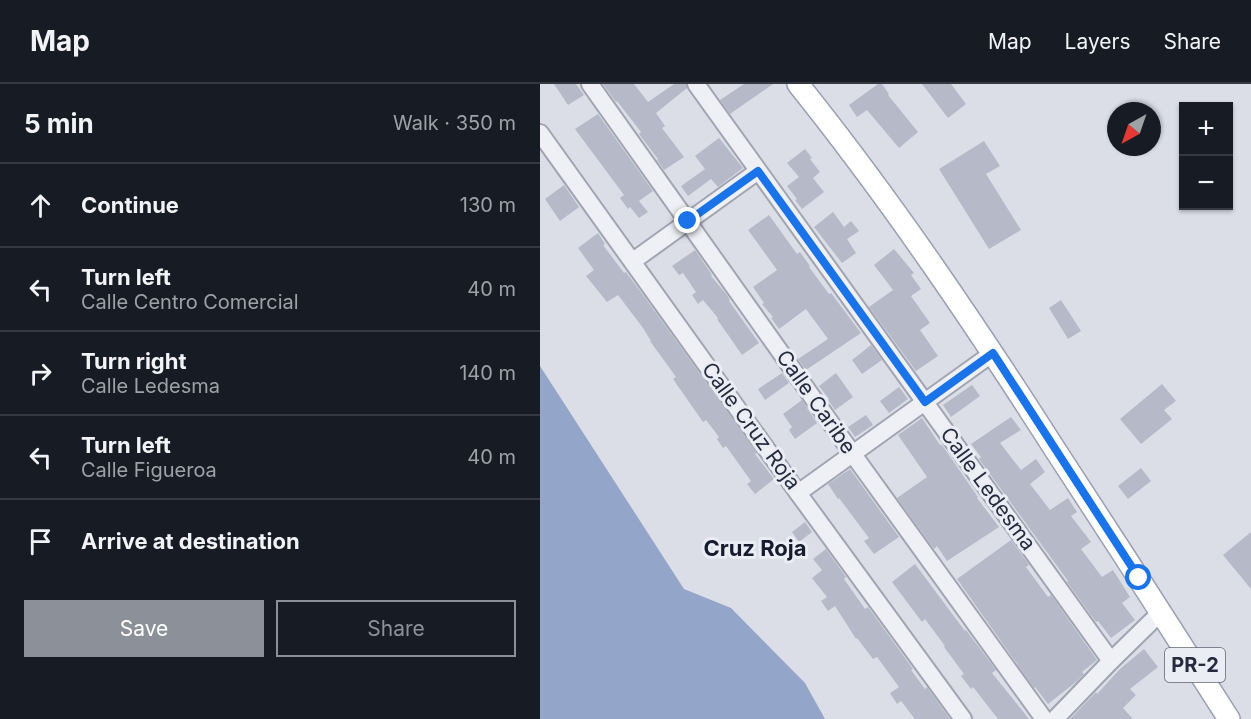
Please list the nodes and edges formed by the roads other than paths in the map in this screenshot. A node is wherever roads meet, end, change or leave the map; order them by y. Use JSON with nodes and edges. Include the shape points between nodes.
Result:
{"nodes":[{"id":1,"x":590,"y":84,"type":"edge"},
{"id":2,"x":696,"y":84,"type":"edge"},
{"id":3,"x":798,"y":84,"type":"edge"},
{"id":4,"x":540,"y":133,"type":"edge"},
{"id":5,"x":758,"y":171,"type":"junction"},
{"id":6,"x":688,"y":221,"type":"junction"},
{"id":7,"x":633,"y":261,"type":"junction"},
{"id":8,"x":993,"y":353,"type":"junction"},
{"id":9,"x":925,"y":402,"type":"junction"},
{"id":10,"x":852,"y":453,"type":"junction"},
{"id":11,"x":798,"y":492,"type":"junction"},
{"id":12,"x":1161,"y":612,"type":"junction"},
{"id":13,"x":1111,"y":661,"type":"junction"},
{"id":14,"x":963,"y":719,"type":"edge"},
{"id":15,"x":1044,"y":719,"type":"edge"},
{"id":16,"x":1055,"y":719,"type":"edge"},
{"id":17,"x":1229,"y":719,"type":"edge"}],
"edges":[{"from":1,"to":6,"type":"street","name":"Calle Caribe"},
{"from":2,"to":5,"type":"street","name":"Calle Ledesma"},
{"from":3,"to":8,"type":"main road","number":"PR-2","via":[[838,134]]},
{"from":4,"to":7,"type":"street","name":"Calle Cruz Roja"},
{"from":5,"to":6,"type":"street"},
{"from":5,"to":9,"type":"street","name":"Calle Ledesma"},
{"from":6,"to":7,"type":"street"},
{"from":6,"to":10,"type":"street","name":"Calle Caribe"},
{"from":7,"to":11,"type":"street","name":"Calle Cruz Roja"},
{"from":8,"to":9,"type":"street"},
{"from":8,"to":12,"type":"main road","number":"PR-2"},
{"from":9,"to":10,"type":"street"},
{"from":9,"to":13,"type":"street","name":"Calle Ledesma"},
{"from":10,"to":11,"type":"street"},
{"from":10,"to":15,"type":"street","name":"Calle Caribe"},
{"from":11,"to":14,"type":"street","name":"Calle Cruz Roja"},
{"from":12,"to":13,"type":"street"},
{"from":12,"to":17,"type":"main road","number":"PR-2"},
{"from":13,"to":16,"type":"street"}]}
